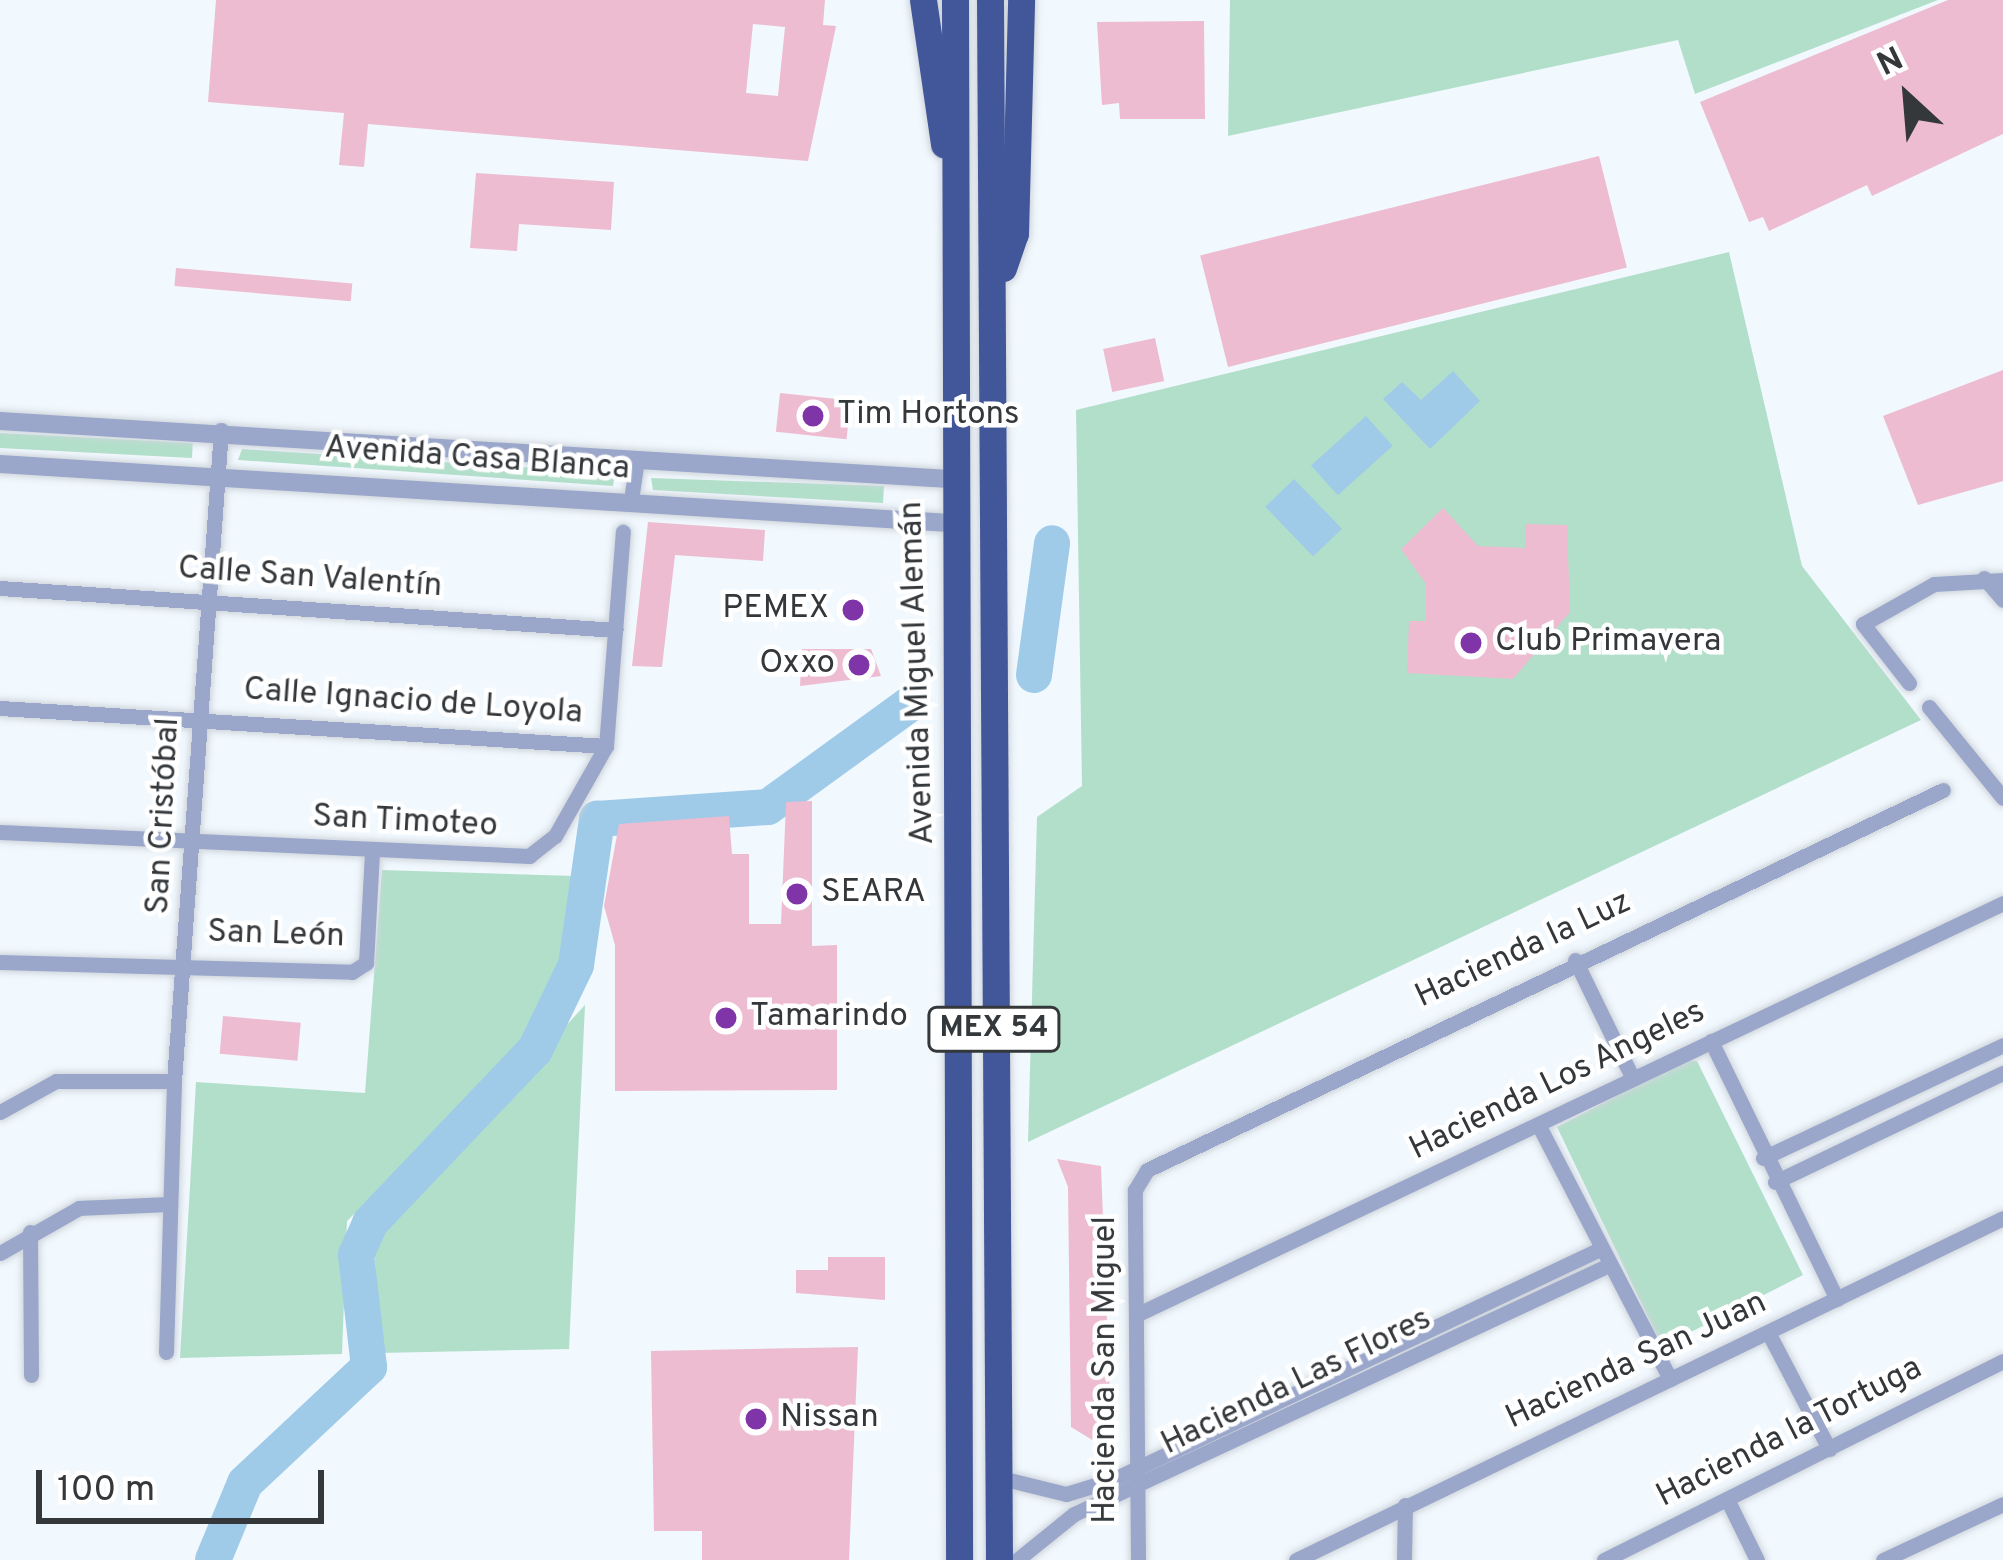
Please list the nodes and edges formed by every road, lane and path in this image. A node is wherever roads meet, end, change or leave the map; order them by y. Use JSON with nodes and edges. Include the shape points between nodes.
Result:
{"nodes":[{"id":1,"x":923,"y":0,"type":"edge"},
{"id":2,"x":955,"y":0,"type":"edge"},
{"id":3,"x":990,"y":0,"type":"edge"},
{"id":4,"x":1021,"y":0,"type":"edge"},
{"id":5,"x":954,"y":179,"type":"junction"},
{"id":6,"x":996,"y":289,"type":"junction"},
{"id":7,"x":0,"y":422,"type":"edge"},
{"id":8,"x":220,"y":430,"type":"junction"},
{"id":9,"x":637,"y":460,"type":"junction"},
{"id":10,"x":0,"y":464,"type":"edge"},
{"id":11,"x":219,"y":474,"type":"junction"},
{"id":12,"x":950,"y":479,"type":"junction"},
{"id":13,"x":632,"y":500,"type":"junction"},
{"id":14,"x":950,"y":523,"type":"junction"},
{"id":15,"x":623,"y":532,"type":"dead end"},
{"id":16,"x":1984,"y":578,"type":"junction"},
{"id":17,"x":2003,"y":580,"type":"edge"},
{"id":18,"x":0,"y":588,"type":"edge"},
{"id":19,"x":2003,"y":601,"type":"edge"},
{"id":20,"x":205,"y":602,"type":"junction"},
{"id":21,"x":616,"y":630,"type":"junction"},
{"id":22,"x":1909,"y":683,"type":"dead end"},
{"id":23,"x":1929,"y":707,"type":"dead end"},
{"id":24,"x":0,"y":708,"type":"edge"},
{"id":25,"x":200,"y":719,"type":"junction"},
{"id":26,"x":606,"y":746,"type":"junction"},
{"id":27,"x":1943,"y":790,"type":"dead end"},
{"id":28,"x":2003,"y":798,"type":"edge"},
{"id":29,"x":0,"y":832,"type":"edge"},
{"id":30,"x":195,"y":842,"type":"junction"},
{"id":31,"x":372,"y":852,"type":"junction"},
{"id":32,"x":2003,"y":903,"type":"edge"},
{"id":33,"x":1575,"y":960,"type":"junction"},
{"id":34,"x":0,"y":962,"type":"edge"},
{"id":35,"x":187,"y":964,"type":"junction"},
{"id":36,"x":1712,"y":1041,"type":"junction"},
{"id":37,"x":2003,"y":1045,"type":"edge"},
{"id":38,"x":2003,"y":1072,"type":"edge"},
{"id":39,"x":1941,"y":1074,"type":"junction"},
{"id":40,"x":1633,"y":1078,"type":"junction"},
{"id":41,"x":174,"y":1081,"type":"junction"},
{"id":42,"x":1953,"y":1098,"type":"junction"},
{"id":43,"x":0,"y":1112,"type":"edge"},
{"id":44,"x":1539,"y":1126,"type":"junction"},
{"id":45,"x":1763,"y":1158,"type":"junction"},
{"id":46,"x":1139,"y":1179,"type":"joint"},
{"id":47,"x":1775,"y":1182,"type":"junction"},
{"id":48,"x":166,"y":1204,"type":"junction"},
{"id":49,"x":2003,"y":1218,"type":"edge"},
{"id":50,"x":30,"y":1232,"type":"junction"},
{"id":51,"x":1600,"y":1249,"type":"junction"},
{"id":52,"x":0,"y":1253,"type":"edge"},
{"id":53,"x":1609,"y":1265,"type":"junction"},
{"id":54,"x":1837,"y":1299,"type":"junction"},
{"id":55,"x":1138,"y":1314,"type":"junction"},
{"id":56,"x":1769,"y":1334,"type":"junction"},
{"id":57,"x":166,"y":1352,"type":"dead end"},
{"id":58,"x":2003,"y":1361,"type":"edge"},
{"id":59,"x":32,"y":1375,"type":"dead end"},
{"id":60,"x":1670,"y":1379,"type":"junction"},
{"id":61,"x":1828,"y":1449,"type":"junction"},
{"id":62,"x":1138,"y":1469,"type":"junction"},
{"id":63,"x":1001,"y":1478,"type":"junction"},
{"id":64,"x":1138,"y":1492,"type":"junction"},
{"id":65,"x":1728,"y":1501,"type":"junction"},
{"id":66,"x":2003,"y":1504,"type":"edge"},
{"id":67,"x":1405,"y":1505,"type":"junction"},
{"id":68,"x":959,"y":1560,"type":"edge"},
{"id":69,"x":999,"y":1560,"type":"edge"},
{"id":70,"x":1017,"y":1560,"type":"edge"},
{"id":71,"x":1138,"y":1560,"type":"edge"},
{"id":72,"x":1297,"y":1560,"type":"edge"},
{"id":73,"x":1404,"y":1560,"type":"edge"},
{"id":74,"x":1604,"y":1560,"type":"edge"},
{"id":75,"x":1757,"y":1560,"type":"edge"},
{"id":76,"x":1883,"y":1560,"type":"edge"}],
"edges":[{"from":1,"to":5,"type":"highway"},
{"from":2,"to":5,"type":"highway","name":"Avenida Miguel Alemán","number":"MEX 54"},
{"from":3,"to":6,"type":"highway","number":"MEX 54"},
{"from":4,"to":6,"type":"highway","via":[[1015,234]]},
{"from":5,"to":12,"type":"highway","name":"Avenida Miguel Alemán","number":"MEX 54"},
{"from":6,"to":63,"type":"highway","number":"MEX 54"},
{"from":7,"to":8,"type":"street","name":"Avenida Casa Blanca"},
{"from":8,"to":9,"type":"street","name":"Avenida Casa Blanca"},
{"from":8,"to":11,"type":"street","name":"San Cristóbal"},
{"from":9,"to":12,"type":"street","name":"Avenida Casa Blanca"},
{"from":9,"to":13,"type":"street"},
{"from":10,"to":11,"type":"street","name":"Avenida Casa Blanca"},
{"from":11,"to":13,"type":"street","name":"Avenida Casa Blanca"},
{"from":11,"to":20,"type":"street","name":"San Cristóbal"},
{"from":12,"to":14,"type":"highway","name":"Avenida Miguel Alemán","number":"MEX 54"},
{"from":13,"to":14,"type":"street","name":"Avenida Casa Blanca"},
{"from":14,"to":68,"type":"highway","name":"Avenida Miguel Alemán","number":"MEX 54"},
{"from":15,"to":21,"type":"street","name":"San Timoteo"},
{"from":16,"to":17,"type":"street"},
{"from":16,"to":19,"type":"street"},
{"from":16,"to":22,"type":"street","via":[[1889,601],[1863,624]]},
{"from":18,"to":20,"type":"street","name":"Calle San Valentín"},
{"from":20,"to":21,"type":"street","name":"Calle San Valentín"},
{"from":20,"to":25,"type":"street","name":"San Cristóbal"},
{"from":21,"to":26,"type":"street","name":"San Timoteo"},
{"from":23,"to":28,"type":"street"},
{"from":24,"to":25,"type":"street","name":"Calle Ignacio de Loyola"},
{"from":25,"to":26,"type":"street","name":"Calle Ignacio de Loyola"},
{"from":25,"to":30,"type":"street","name":"San Cristóbal"},
{"from":26,"to":31,"type":"street","name":"San Timoteo","via":[[555,836],[529,856]]},
{"from":27,"to":33,"type":"street","name":"Hacienda la Luz"},
{"from":29,"to":30,"type":"street","name":"San Timoteo"},
{"from":30,"to":31,"type":"street","name":"San Timoteo"},
{"from":30,"to":35,"type":"street","name":"San Cristóbal"},
{"from":31,"to":35,"type":"street","name":"San León","via":[[360,969]]},
{"from":32,"to":36,"type":"street","name":"Hacienda Los Angeles"},
{"from":33,"to":40,"type":"street"},
{"from":33,"to":46,"type":"street","name":"Hacienda la Luz"},
{"from":34,"to":35,"type":"street","name":"San León"},
{"from":35,"to":41,"type":"street","name":"San Cristóbal"},
{"from":36,"to":40,"type":"street","name":"Hacienda Los Angeles"},
{"from":36,"to":45,"type":"street"},
{"from":37,"to":39,"type":"street"},
{"from":38,"to":42,"type":"street"},
{"from":39,"to":42,"type":"street"},
{"from":39,"to":45,"type":"street"},
{"from":40,"to":44,"type":"street","name":"Hacienda Los Angeles"},
{"from":41,"to":43,"type":"street","via":[[56,1081]]},
{"from":41,"to":48,"type":"street","name":"San Cristóbal"},
{"from":42,"to":47,"type":"street"},
{"from":44,"to":51,"type":"street"},
{"from":44,"to":55,"type":"street","name":"Hacienda Los Angeles"},
{"from":45,"to":47,"type":"street"},
{"from":46,"to":55,"type":"street","name":"Hacienda San Miguel"},
{"from":47,"to":54,"type":"street"},
{"from":48,"to":50,"type":"street","via":[[79,1208]]},
{"from":48,"to":57,"type":"street","name":"San Cristóbal"},
{"from":49,"to":54,"type":"street","name":"Hacienda San Juan"},
{"from":50,"to":52,"type":"street"},
{"from":50,"to":59,"type":"street"},
{"from":51,"to":53,"type":"street"},
{"from":51,"to":62,"type":"street","name":"Hacienda Las Flores"},
{"from":53,"to":60,"type":"street"},
{"from":53,"to":64,"type":"street","name":"Hacienda Las Flores"},
{"from":54,"to":56,"type":"street","name":"Hacienda San Juan"},
{"from":55,"to":62,"type":"street","name":"Hacienda San Miguel"},
{"from":56,"to":60,"type":"street","name":"Hacienda San Juan"},
{"from":56,"to":61,"type":"street"},
{"from":58,"to":61,"type":"street","name":"Hacienda la Tortuga"},
{"from":60,"to":67,"type":"street","name":"Hacienda San Juan"},
{"from":61,"to":65,"type":"street","name":"Hacienda la Tortuga"},
{"from":62,"to":63,"type":"street","name":"Hacienda Las Flores","via":[[1066,1494]]},
{"from":62,"to":64,"type":"street","name":"Hacienda San Miguel"},
{"from":63,"to":69,"type":"highway","number":"MEX 54"},
{"from":64,"to":70,"type":"street","name":"Hacienda Las Flores","via":[[1075,1514]]},
{"from":64,"to":71,"type":"street","name":"Hacienda San Miguel"},
{"from":65,"to":74,"type":"street","name":"Hacienda la Tortuga"},
{"from":65,"to":75,"type":"street"},
{"from":66,"to":76,"type":"street"},
{"from":67,"to":72,"type":"street","name":"Hacienda San Juan"},
{"from":67,"to":73,"type":"street"}]}
